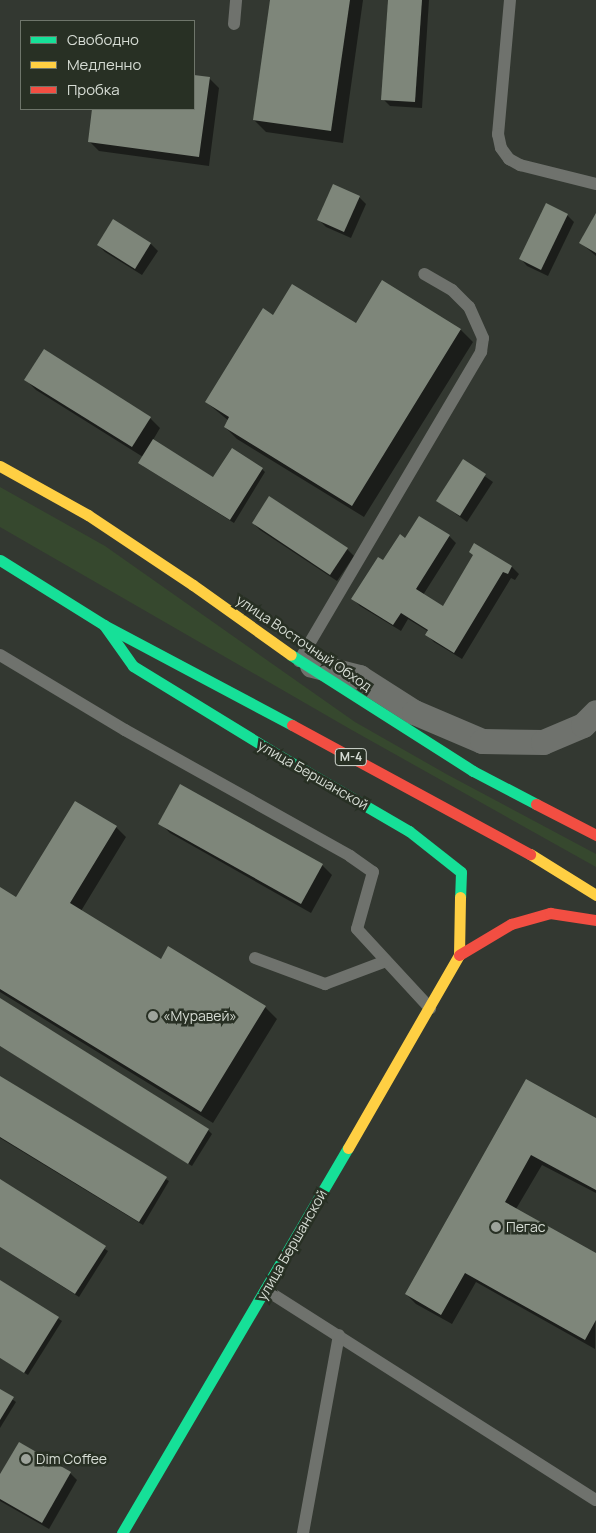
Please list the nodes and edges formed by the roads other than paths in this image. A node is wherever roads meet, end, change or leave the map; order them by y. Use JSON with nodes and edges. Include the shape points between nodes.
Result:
{"nodes":[{"id":1,"x":236,"y":0,"type":"edge"},
{"id":2,"x":510,"y":0,"type":"edge"},
{"id":3,"x":234,"y":24,"type":"dead end"},
{"id":4,"x":596,"y":184,"type":"edge"},
{"id":5,"x":424,"y":274,"type":"dead end"},
{"id":6,"x":0,"y":466,"type":"edge"},
{"id":7,"x":0,"y":560,"type":"edge"},
{"id":8,"x":104,"y":625,"type":"junction"},
{"id":9,"x":0,"y":655,"type":"edge"},
{"id":10,"x":299,"y":661,"type":"junction"},
{"id":11,"x":596,"y":712,"type":"edge"},
{"id":12,"x":596,"y":835,"type":"edge"},
{"id":13,"x":596,"y":895,"type":"edge"},
{"id":14,"x":596,"y":920,"type":"edge"},
{"id":15,"x":459,"y":955,"type":"junction"},
{"id":16,"x":255,"y":958,"type":"dead end"},
{"id":17,"x":386,"y":961,"type":"junction"},
{"id":18,"x":430,"y":1008,"type":"junction"},
{"id":19,"x":266,"y":1290,"type":"junction"},
{"id":20,"x":339,"y":1336,"type":"junction"},
{"id":21,"x":596,"y":1500,"type":"edge"},
{"id":22,"x":122,"y":1533,"type":"edge"},
{"id":23,"x":303,"y":1533,"type":"edge"}],
"edges":[{"from":1,"to":3,"type":"lane"},
{"from":2,"to":4,"type":"lane","via":[[498,134],[501,148],[509,160],[520,166]]},
{"from":5,"to":10,"type":"lane","via":[[452,290],[469,307],[483,338],[481,352]]},
{"from":6,"to":10,"type":"main road","name":"улица Восточный Обход","via":[[88,515]]},
{"from":7,"to":8,"type":"main road","number":"М-4"},
{"from":8,"to":13,"type":"main road","number":"М-4","via":[[528,852]]},
{"from":8,"to":15,"type":"main road","name":"улица Бершанской","via":[[133,666],[409,831],[461,872]]},
{"from":9,"to":17,"type":"lane","via":[[373,872],[357,929]]},
{"from":10,"to":11,"type":"street","via":[[359,677],[414,712],[482,742],[543,742],[583,725]]},
{"from":10,"to":12,"type":"main road","name":"улица Восточный Обход","via":[[474,771]]},
{"from":14,"to":15,"type":"main road","via":[[550,913],[511,924]]},
{"from":15,"to":18,"type":"main road","name":"улица Бершанской"},
{"from":16,"to":17,"type":"lane","via":[[325,984]]},
{"from":17,"to":18,"type":"lane"},
{"from":18,"to":19,"type":"main road","name":"улица Бершанской"},
{"from":19,"to":20,"type":"lane"},
{"from":19,"to":22,"type":"main road","name":"улица Бершанской"},
{"from":20,"to":21,"type":"lane"},
{"from":20,"to":23,"type":"lane"}]}
